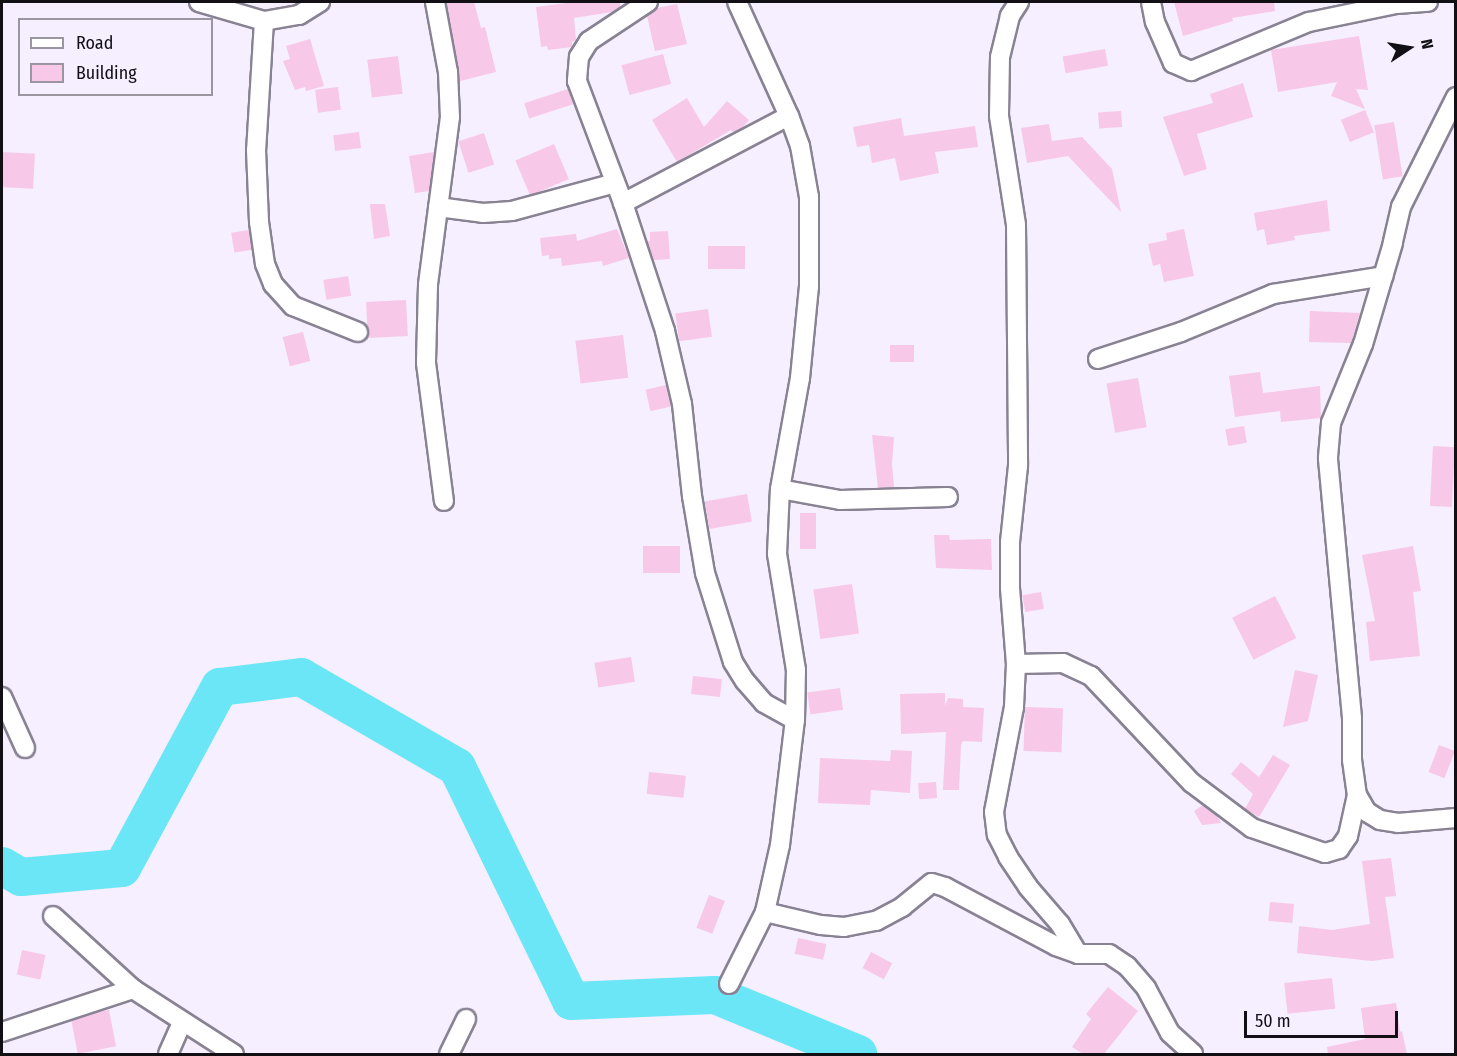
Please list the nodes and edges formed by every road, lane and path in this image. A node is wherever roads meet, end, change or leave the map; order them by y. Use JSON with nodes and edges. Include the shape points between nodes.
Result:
{"nodes":[{"id":1,"x":199,"y":2,"type":"edge"},
{"id":2,"x":320,"y":2,"type":"edge"},
{"id":3,"x":435,"y":2,"type":"edge"},
{"id":4,"x":648,"y":2,"type":"edge"},
{"id":5,"x":736,"y":2,"type":"edge"},
{"id":6,"x":1019,"y":2,"type":"edge"},
{"id":7,"x":1151,"y":2,"type":"edge"},
{"id":8,"x":1428,"y":2,"type":"edge"},
{"id":9,"x":264,"y":21,"type":"junction"},
{"id":10,"x":1455,"y":97,"type":"edge"},
{"id":11,"x":789,"y":116,"type":"junction"},
{"id":12,"x":615,"y":183,"type":"junction"},
{"id":13,"x":623,"y":203,"type":"junction"},
{"id":14,"x":438,"y":207,"type":"junction"},
{"id":15,"x":1384,"y":276,"type":"junction"},
{"id":16,"x":358,"y":332,"type":"dead end"},
{"id":17,"x":1098,"y":359,"type":"dead end"},
{"id":18,"x":780,"y":489,"type":"junction"},
{"id":19,"x":948,"y":497,"type":"dead end"},
{"id":20,"x":444,"y":501,"type":"dead end"},
{"id":21,"x":1016,"y":664,"type":"junction"},
{"id":22,"x":2,"y":697,"type":"edge"},
{"id":23,"x":795,"y":720,"type":"junction"},
{"id":24,"x":25,"y":748,"type":"dead end"},
{"id":25,"x":1357,"y":795,"type":"junction"},
{"id":26,"x":1455,"y":818,"type":"edge"},
{"id":27,"x":765,"y":912,"type":"junction"},
{"id":28,"x":53,"y":916,"type":"dead end"},
{"id":29,"x":1078,"y":954,"type":"junction"},
{"id":30,"x":729,"y":984,"type":"dead end"},
{"id":31,"x":133,"y":989,"type":"junction"},
{"id":32,"x":465,"y":1019,"type":"dead end"},
{"id":33,"x":182,"y":1023,"type":"junction"},
{"id":34,"x":2,"y":1032,"type":"edge"},
{"id":35,"x":168,"y":1054,"type":"edge"},
{"id":36,"x":234,"y":1054,"type":"edge"},
{"id":37,"x":449,"y":1054,"type":"edge"},
{"id":38,"x":1193,"y":1054,"type":"edge"}],
"edges":[{"from":1,"to":9,"type":"street"},
{"from":2,"to":9,"type":"street","via":[[298,15]]},
{"from":3,"to":14,"type":"street","via":[[448,72],[450,117]]},
{"from":4,"to":12,"type":"street","via":[[589,41],[579,57],[577,81]]},
{"from":5,"to":11,"type":"street"},
{"from":6,"to":21,"type":"street","via":[[1010,16],[1000,57],[999,116],[1016,225],[1018,466],[1010,542]]},
{"from":7,"to":8,"type":"street","via":[[1155,22],[1173,63],[1191,71],[1308,22],[1396,4]]},
{"from":9,"to":16,"type":"street","via":[[256,150],[259,222],[266,264],[273,284],[293,306]]},
{"from":10,"to":15,"type":"street","via":[[1401,207]]},
{"from":11,"to":13,"type":"street"},
{"from":11,"to":18,"type":"street","via":[[800,146],[809,197],[809,287],[800,378]]},
{"from":12,"to":13,"type":"street"},
{"from":12,"to":14,"type":"street","via":[[512,211],[483,213]]},
{"from":13,"to":23,"type":"street","via":[[665,330],[682,404],[705,573],[733,662],[764,703]]},
{"from":14,"to":20,"type":"street","via":[[428,285],[426,363]]},
{"from":15,"to":17,"type":"street","via":[[1273,294],[1181,332]]},
{"from":15,"to":25,"type":"street","via":[[1363,345],[1331,423],[1328,459]]},
{"from":18,"to":19,"type":"street","via":[[840,500]]},
{"from":18,"to":23,"type":"street","via":[[777,554],[796,670]]},
{"from":21,"to":25,"type":"street","via":[[1062,663],[1091,676],[1192,783],[1252,828],[1325,853],[1339,849],[1348,836]]},
{"from":21,"to":29,"type":"street","via":[[1014,706],[994,812],[997,835],[1028,887],[1060,924]]},
{"from":22,"to":24,"type":"street"},
{"from":23,"to":27,"type":"street","via":[[780,845]]},
{"from":25,"to":26,"type":"street","via":[[1367,812],[1380,820],[1398,823]]},
{"from":27,"to":29,"type":"street","via":[[844,927],[876,921],[902,907],[932,883]]},
{"from":27,"to":30,"type":"street"},
{"from":28,"to":31,"type":"street"},
{"from":29,"to":38,"type":"street","via":[[1109,954],[1127,966],[1146,988],[1170,1033]]},
{"from":31,"to":33,"type":"street"},
{"from":31,"to":34,"type":"street"},
{"from":32,"to":37,"type":"street"},
{"from":33,"to":35,"type":"street"},
{"from":33,"to":36,"type":"street"}]}
